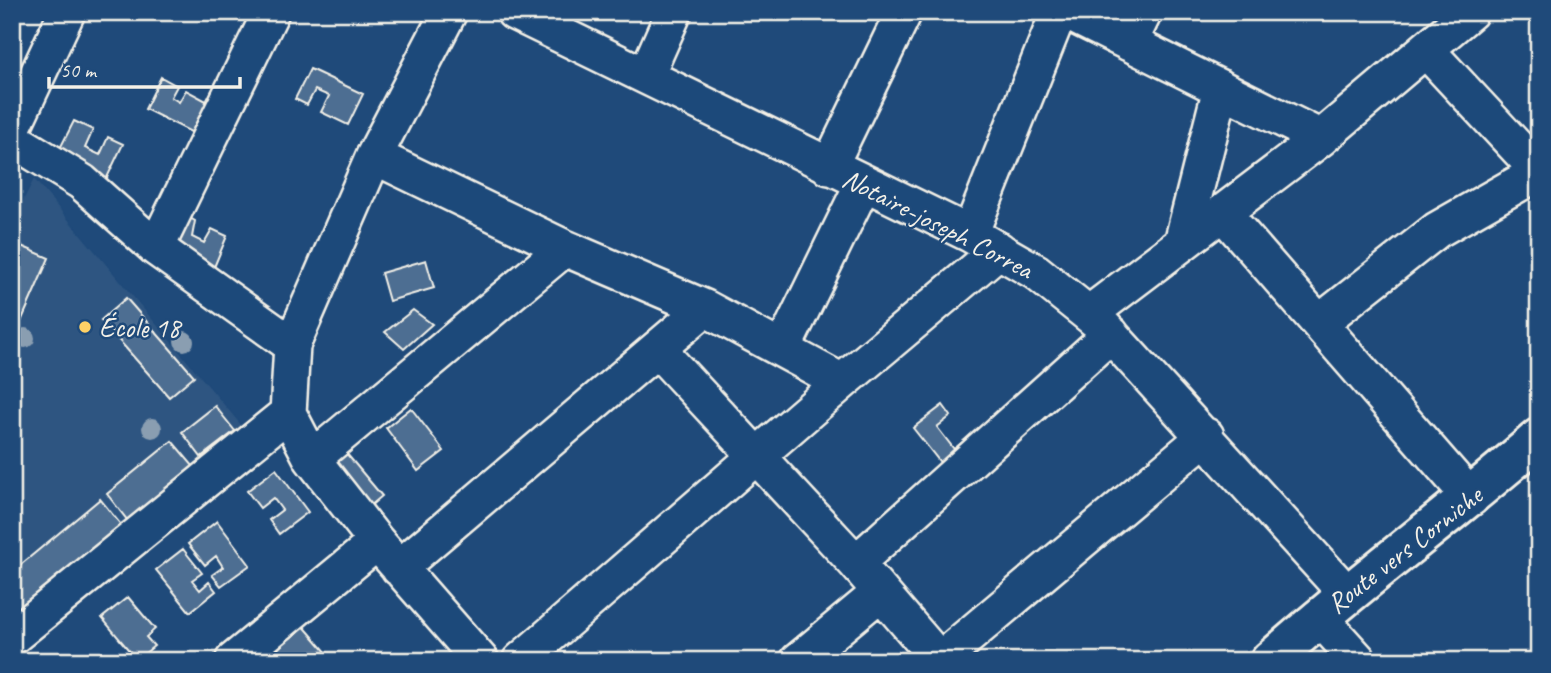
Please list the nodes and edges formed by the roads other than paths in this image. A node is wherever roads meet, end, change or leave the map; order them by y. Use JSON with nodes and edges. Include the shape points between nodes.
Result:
{"nodes":[{"id":1,"x":67,"y":12,"type":"edge"},
{"id":2,"x":271,"y":12,"type":"edge"},
{"id":3,"x":449,"y":12,"type":"edge"},
{"id":4,"x":514,"y":12,"type":"edge"},
{"id":5,"x":674,"y":12,"type":"edge"},
{"id":6,"x":1059,"y":12,"type":"edge"},
{"id":7,"x":1067,"y":12,"type":"edge"},
{"id":8,"x":1144,"y":12,"type":"edge"},
{"id":9,"x":895,"y":15,"type":"edge"},
{"id":10,"x":1452,"y":16,"type":"edge"},
{"id":11,"x":1129,"y":43,"type":"junction"},
{"id":12,"x":1426,"y":51,"type":"junction"},
{"id":13,"x":646,"y":75,"type":"junction"},
{"id":14,"x":1222,"y":88,"type":"junction"},
{"id":15,"x":12,"y":129,"type":"edge"},
{"id":16,"x":1321,"y":138,"type":"junction"},
{"id":17,"x":12,"y":139,"type":"edge"},
{"id":18,"x":374,"y":156,"type":"junction"},
{"id":19,"x":829,"y":167,"type":"junction"},
{"id":20,"x":1534,"y":179,"type":"edge"},
{"id":21,"x":863,"y":184,"type":"junction"},
{"id":22,"x":1223,"y":213,"type":"junction"},
{"id":23,"x":984,"y":242,"type":"junction"},
{"id":24,"x":1182,"y":243,"type":"junction"},
{"id":25,"x":156,"y":248,"type":"junction"},
{"id":26,"x":565,"y":248,"type":"junction"},
{"id":27,"x":705,"y":308,"type":"junction"},
{"id":28,"x":1319,"y":323,"type":"junction"},
{"id":29,"x":1100,"y":324,"type":"junction"},
{"id":30,"x":292,"y":345,"type":"junction"},
{"id":31,"x":783,"y":348,"type":"junction"},
{"id":32,"x":658,"y":350,"type":"junction"},
{"id":33,"x":842,"y":382,"type":"junction"},
{"id":34,"x":288,"y":413,"type":"junction"},
{"id":35,"x":1206,"y":436,"type":"junction"},
{"id":36,"x":1539,"y":438,"type":"edge"},
{"id":37,"x":757,"y":457,"type":"junction"},
{"id":38,"x":312,"y":459,"type":"junction"},
{"id":39,"x":1471,"y":498,"type":"junction"},
{"id":40,"x":377,"y":542,"type":"junction"},
{"id":41,"x":856,"y":563,"type":"junction"},
{"id":42,"x":399,"y":568,"type":"junction"},
{"id":43,"x":881,"y":592,"type":"junction"},
{"id":44,"x":1333,"y":606,"type":"junction"},
{"id":45,"x":12,"y":636,"type":"edge"},
{"id":46,"x":233,"y":661,"type":"edge"},
{"id":47,"x":481,"y":661,"type":"edge"},
{"id":48,"x":520,"y":661,"type":"edge"},
{"id":49,"x":797,"y":661,"type":"edge"},
{"id":50,"x":940,"y":661,"type":"edge"},
{"id":51,"x":1270,"y":661,"type":"edge"},
{"id":52,"x":1359,"y":661,"type":"edge"}],
"edges":[{"from":1,"to":15,"type":"street"},
{"from":2,"to":25,"type":"street"},
{"from":3,"to":18,"type":"street"},
{"from":4,"to":13,"type":"street","name":"Notaire-joseph Correa"},
{"from":5,"to":13,"type":"street"},
{"from":6,"to":23,"type":"street"},
{"from":7,"to":11,"type":"street"},
{"from":8,"to":11,"type":"street"},
{"from":9,"to":19,"type":"street"},
{"from":10,"to":12,"type":"street"},
{"from":11,"to":14,"type":"street"},
{"from":12,"to":16,"type":"street"},
{"from":12,"to":20,"type":"street"},
{"from":13,"to":19,"type":"street","name":"Notaire-joseph Correa"},
{"from":14,"to":16,"type":"street"},
{"from":14,"to":24,"type":"street"},
{"from":16,"to":22,"type":"street"},
{"from":17,"to":25,"type":"street","via":[[82,182]]},
{"from":18,"to":26,"type":"street"},
{"from":18,"to":30,"type":"street"},
{"from":19,"to":21,"type":"street","name":"Notaire-joseph Correa"},
{"from":20,"to":28,"type":"street","via":[[1437,230]]},
{"from":21,"to":23,"type":"street","name":"Notaire-joseph Correa"},
{"from":21,"to":31,"type":"street"},
{"from":22,"to":24,"type":"street"},
{"from":22,"to":28,"type":"street"},
{"from":23,"to":29,"type":"street","name":"Notaire-joseph Correa","via":[[1037,272]]},
{"from":23,"to":33,"type":"street"},
{"from":24,"to":29,"type":"street"},
{"from":25,"to":30,"type":"street"},
{"from":26,"to":27,"type":"street"},
{"from":26,"to":38,"type":"street"},
{"from":27,"to":31,"type":"street"},
{"from":27,"to":32,"type":"street"},
{"from":28,"to":39,"type":"street"},
{"from":29,"to":35,"type":"street","name":"Notaire-joseph Correa"},
{"from":29,"to":41,"type":"street"},
{"from":30,"to":34,"type":"street"},
{"from":31,"to":33,"type":"street"},
{"from":32,"to":37,"type":"street"},
{"from":32,"to":42,"type":"street"},
{"from":33,"to":37,"type":"street"},
{"from":34,"to":38,"type":"street"},
{"from":34,"to":45,"type":"street"},
{"from":35,"to":44,"type":"street","name":"Notaire-joseph Correa"},
{"from":35,"to":50,"type":"street"},
{"from":36,"to":39,"type":"main road","name":"Route vers Corniche"},
{"from":37,"to":41,"type":"street"},
{"from":37,"to":48,"type":"street"},
{"from":38,"to":40,"type":"street"},
{"from":39,"to":44,"type":"main road","name":"Route vers Corniche"},
{"from":40,"to":42,"type":"street"},
{"from":40,"to":46,"type":"street"},
{"from":41,"to":43,"type":"street"},
{"from":42,"to":47,"type":"street"},
{"from":43,"to":49,"type":"street"},
{"from":43,"to":50,"type":"street"},
{"from":44,"to":51,"type":"main road","name":"Route vers Corniche"},
{"from":44,"to":52,"type":"street","name":"Notaire-joseph Correa"}]}
